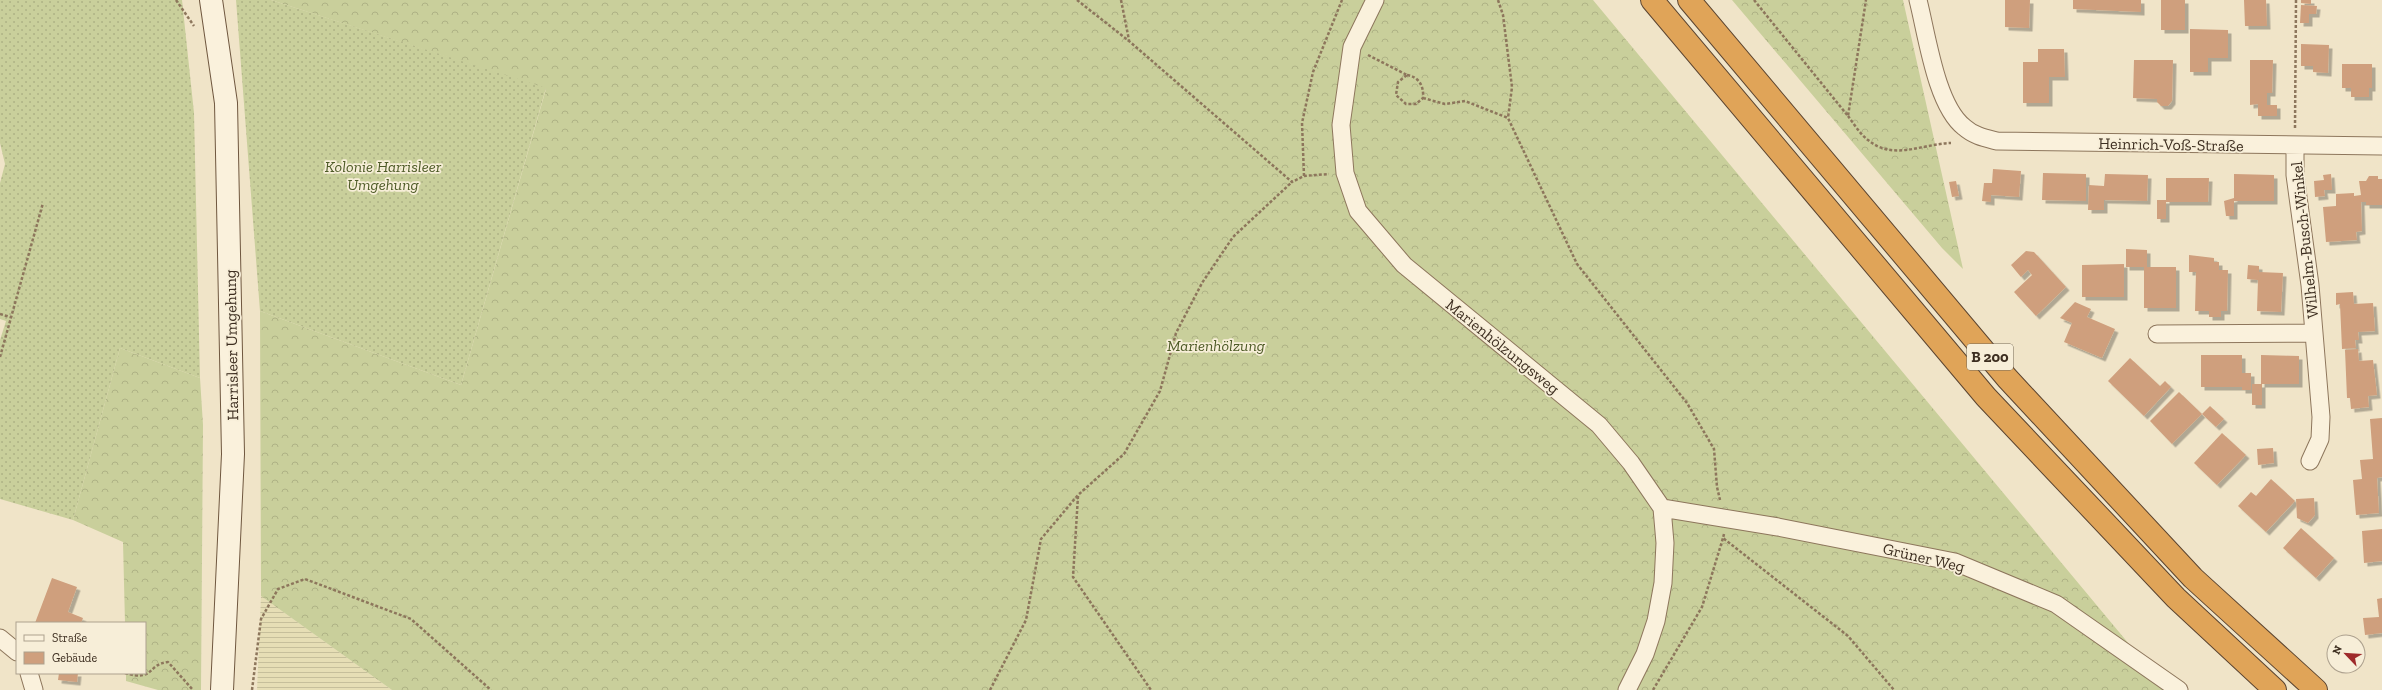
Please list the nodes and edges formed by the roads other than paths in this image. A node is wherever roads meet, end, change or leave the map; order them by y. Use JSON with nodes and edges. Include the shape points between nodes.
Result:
{"nodes":[{"id":1,"x":211,"y":0,"type":"edge"},
{"id":2,"x":1375,"y":0,"type":"edge"},
{"id":3,"x":1652,"y":0,"type":"edge"},
{"id":4,"x":1689,"y":0,"type":"edge"},
{"id":5,"x":1918,"y":0,"type":"edge"},
{"id":6,"x":2295,"y":146,"type":"junction"},
{"id":7,"x":2382,"y":146,"type":"edge"},
{"id":8,"x":2314,"y":333,"type":"junction"},
{"id":9,"x":2157,"y":334,"type":"dead end"},
{"id":10,"x":2310,"y":461,"type":"dead end"},
{"id":11,"x":1662,"y":508,"type":"junction"},
{"id":12,"x":0,"y":638,"type":"edge"},
{"id":13,"x":16,"y":650,"type":"edge"},
{"id":14,"x":29,"y":674,"type":"edge"},
{"id":15,"x":34,"y":690,"type":"edge"},
{"id":16,"x":222,"y":690,"type":"edge"},
{"id":17,"x":1627,"y":690,"type":"edge"},
{"id":18,"x":2179,"y":690,"type":"edge"},
{"id":19,"x":2275,"y":690,"type":"edge"},
{"id":20,"x":2316,"y":690,"type":"edge"}],
"edges":[{"from":1,"to":16,"type":"main road","name":"Harrisleer Umgehung","via":[[226,103],[233,454]]},
{"from":2,"to":11,"type":"street","name":"Marienhölzungsweg","via":[[1352,47],[1341,125],[1345,173],[1358,211],[1404,265],[1599,425],[1631,463]]},
{"from":3,"to":19,"type":"highway","number":"B 200","via":[[1986,397],[2176,598]]},
{"from":4,"to":20,"type":"highway","number":"B 200","via":[[2008,378],[2193,578]]},
{"from":5,"to":6,"type":"street","name":"Heinrich-Voß-Straße","via":[[1942,99],[1963,127],[1979,137],[1997,141]]},
{"from":6,"to":7,"type":"street","name":"Heinrich-Voß-Straße"},
{"from":6,"to":8,"type":"street","name":"Wilhelm-Busch-Winkel","via":[[2295,174]]},
{"from":8,"to":9,"type":"street","name":"Wilhelm-Busch-Winkel"},
{"from":8,"to":10,"type":"street","name":"Wilhelm-Busch-Winkel","via":[[2321,417],[2320,439]]},
{"from":11,"to":17,"type":"street","via":[[1663,583],[1656,620],[1645,654]]},
{"from":11,"to":18,"type":"street","name":"Grüner Weg","via":[[1955,562],[2056,604]]},
{"from":12,"to":13,"type":"street"},
{"from":14,"to":15,"type":"street"}]}
